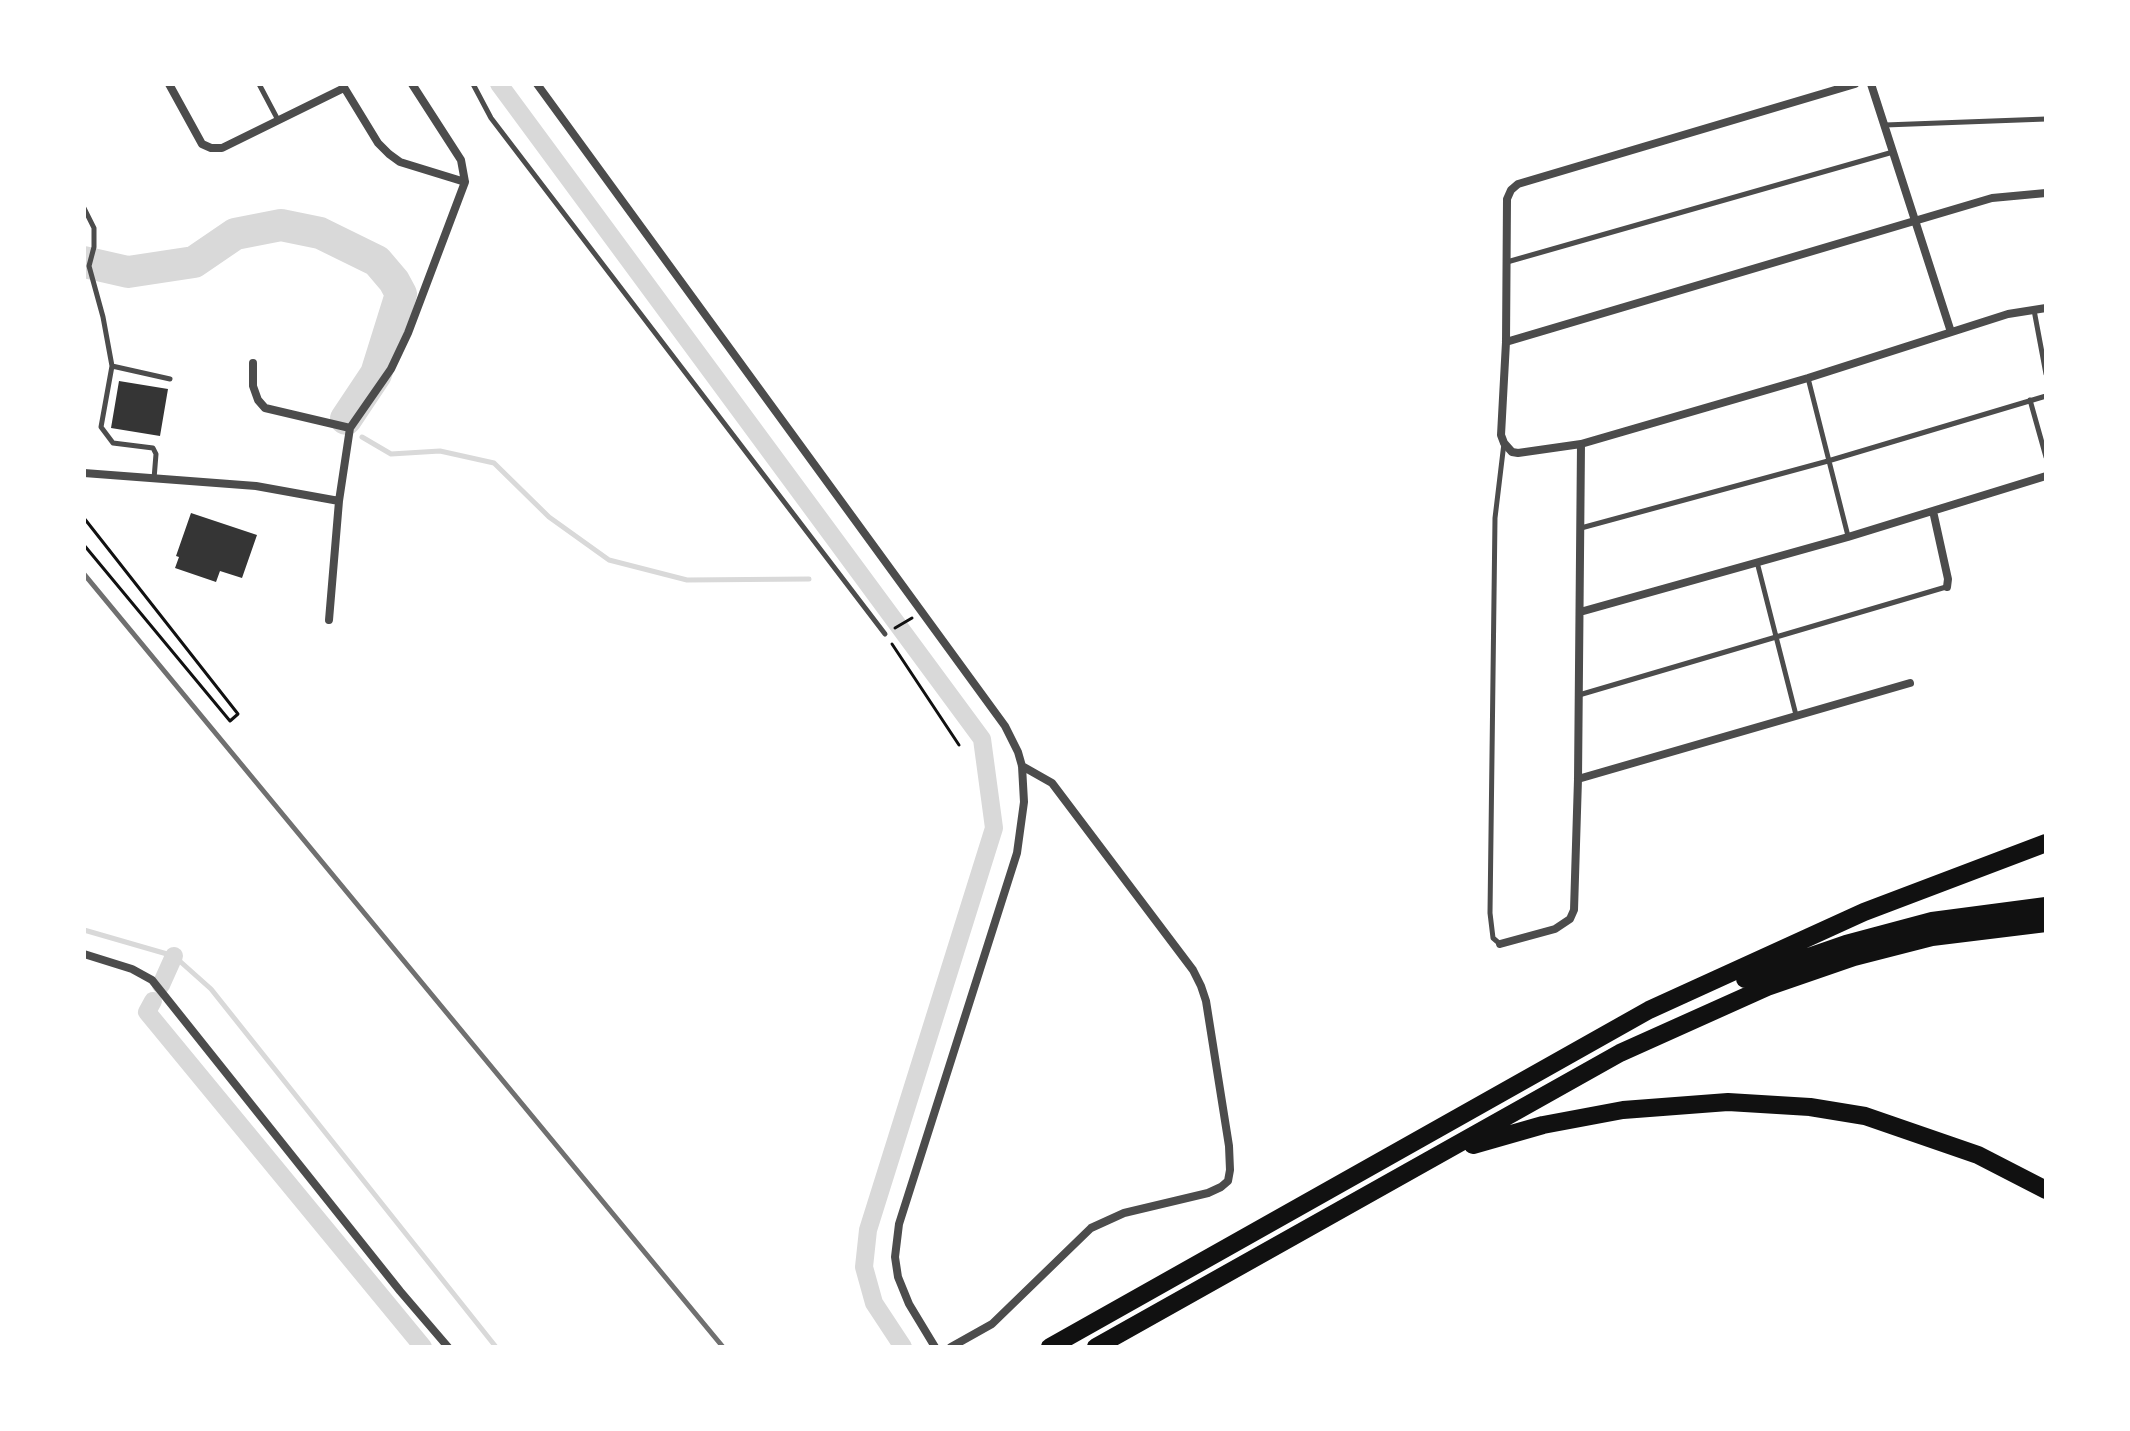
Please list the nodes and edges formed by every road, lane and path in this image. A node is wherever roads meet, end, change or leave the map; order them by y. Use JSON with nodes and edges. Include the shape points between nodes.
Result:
{"nodes":[{"id":1,"x":169,"y":84,"type":"edge"},
{"id":2,"x":259,"y":84,"type":"edge"},
{"id":3,"x":412,"y":84,"type":"edge"},
{"id":4,"x":473,"y":84,"type":"edge"},
{"id":5,"x":537,"y":84,"type":"edge"},
{"id":6,"x":1855,"y":84,"type":"edge"},
{"id":7,"x":1871,"y":84,"type":"edge"},
{"id":8,"x":343,"y":86,"type":"edge"},
{"id":9,"x":2046,"y":119,"type":"edge"},
{"id":10,"x":278,"y":120,"type":"junction"},
{"id":11,"x":1885,"y":125,"type":"junction"},
{"id":12,"x":1893,"y":152,"type":"junction"},
{"id":13,"x":465,"y":182,"type":"junction"},
{"id":14,"x":2046,"y":193,"type":"edge"},
{"id":15,"x":84,"y":208,"type":"edge"},
{"id":16,"x":1914,"y":222,"type":"junction"},
{"id":17,"x":1507,"y":263,"type":"junction"},
{"id":18,"x":2046,"y":308,"type":"edge"},
{"id":19,"x":2034,"y":309,"type":"junction"},
{"id":20,"x":1951,"y":332,"type":"junction"},
{"id":21,"x":1506,"y":342,"type":"junction"},
{"id":22,"x":253,"y":363,"type":"dead end"},
{"id":23,"x":112,"y":366,"type":"junction"},
{"id":24,"x":2046,"y":374,"type":"edge"},
{"id":25,"x":1808,"y":378,"type":"junction"},
{"id":26,"x":170,"y":379,"type":"dead end"},
{"id":27,"x":2046,"y":396,"type":"edge"},
{"id":28,"x":2030,"y":400,"type":"junction"},
{"id":29,"x":350,"y":428,"type":"junction"},
{"id":30,"x":1504,"y":443,"type":"junction"},
{"id":31,"x":1581,"y":444,"type":"junction"},
{"id":32,"x":2046,"y":457,"type":"edge"},
{"id":33,"x":1828,"y":461,"type":"junction"},
{"id":34,"x":84,"y":473,"type":"edge"},
{"id":35,"x":2046,"y":476,"type":"edge"},
{"id":36,"x":154,"y":479,"type":"junction"},
{"id":37,"x":339,"y":501,"type":"junction"},
{"id":38,"x":1933,"y":511,"type":"junction"},
{"id":39,"x":84,"y":518,"type":"edge"},
{"id":40,"x":1580,"y":528,"type":"junction"},
{"id":41,"x":1848,"y":537,"type":"junction"},
{"id":42,"x":84,"y":545,"type":"edge"},
{"id":43,"x":1757,"y":561,"type":"junction"},
{"id":44,"x":1947,"y":587,"type":"joint"},
{"id":45,"x":922,"y":612,"type":"junction"},
{"id":46,"x":1580,"y":612,"type":"junction"},
{"id":47,"x":329,"y":620,"type":"dead end"},
{"id":48,"x":885,"y":634,"type":"junction"},
{"id":49,"x":1774,"y":637,"type":"junction"},
{"id":50,"x":1910,"y":683,"type":"dead end"},
{"id":51,"x":1579,"y":695,"type":"junction"},
{"id":52,"x":1796,"y":716,"type":"junction"},
{"id":53,"x":959,"y":745,"type":"dead end"},
{"id":54,"x":1022,"y":766,"type":"junction"},
{"id":55,"x":1578,"y":779,"type":"junction"},
{"id":56,"x":2046,"y":843,"type":"edge"},
{"id":57,"x":2046,"y":906,"type":"edge"},
{"id":58,"x":2046,"y":923,"type":"edge"},
{"id":59,"x":1500,"y":944,"type":"joint"},
{"id":60,"x":84,"y":954,"type":"edge"},
{"id":61,"x":1444,"y":1125,"type":"junction"},
{"id":62,"x":1443,"y":1153,"type":"junction"},
{"id":63,"x":2046,"y":1190,"type":"edge"},
{"id":64,"x":448,"y":1347,"type":"edge"},
{"id":65,"x":935,"y":1347,"type":"edge"},
{"id":66,"x":951,"y":1347,"type":"edge"},
{"id":67,"x":1050,"y":1347,"type":"edge"},
{"id":68,"x":1096,"y":1347,"type":"edge"}],
"edges":[{"from":1,"to":10,"type":"street","via":[[202,144],[211,148],[222,148]]},
{"from":2,"to":10,"type":"lane"},
{"from":3,"to":13,"type":"street","via":[[461,160]]},
{"from":4,"to":48,"type":"lane","via":[[491,118]]},
{"from":5,"to":45,"type":"street"},
{"from":6,"to":17,"type":"street","via":[[1518,184],[1507,199]]},
{"from":7,"to":11,"type":"street"},
{"from":8,"to":10,"type":"street"},
{"from":8,"to":13,"type":"street","via":[[389,154]]},
{"from":9,"to":11,"type":"lane"},
{"from":11,"to":12,"type":"street"},
{"from":12,"to":16,"type":"street"},
{"from":12,"to":17,"type":"lane"},
{"from":13,"to":29,"type":"street","via":[[391,369]]},
{"from":14,"to":16,"type":"street","via":[[1992,198]]},
{"from":15,"to":23,"type":"lane","via":[[94,228],[89,266]]},
{"from":16,"to":20,"type":"street"},
{"from":16,"to":21,"type":"street"},
{"from":17,"to":21,"type":"street"},
{"from":18,"to":19,"type":"street"},
{"from":19,"to":20,"type":"street"},
{"from":19,"to":24,"type":"lane"},
{"from":20,"to":25,"type":"street"},
{"from":21,"to":30,"type":"street"},
{"from":22,"to":29,"type":"street","via":[[253,386],[265,408]]},
{"from":23,"to":26,"type":"lane"},
{"from":23,"to":36,"type":"lane","via":[[100,421],[103,433],[113,443],[153,448]]},
{"from":25,"to":31,"type":"street"},
{"from":25,"to":33,"type":"lane"},
{"from":27,"to":28,"type":"lane"},
{"from":28,"to":32,"type":"lane"},
{"from":28,"to":33,"type":"lane"},
{"from":29,"to":37,"type":"street"},
{"from":30,"to":31,"type":"street","via":[[1512,452],[1526,454]]},
{"from":30,"to":59,"type":"lane","via":[[1495,518],[1490,913],[1493,938]]},
{"from":31,"to":40,"type":"street"},
{"from":33,"to":40,"type":"lane"},
{"from":33,"to":41,"type":"lane"},
{"from":34,"to":36,"type":"street"},
{"from":35,"to":38,"type":"street"},
{"from":36,"to":37,"type":"street","via":[[256,486]]},
{"from":37,"to":47,"type":"street"},
{"from":38,"to":41,"type":"street"},
{"from":38,"to":44,"type":"street"},
{"from":39,"to":42,"type":"path","via":[[238,714],[230,721]]},
{"from":40,"to":46,"type":"street"},
{"from":41,"to":43,"type":"street"},
{"from":43,"to":46,"type":"street"},
{"from":43,"to":49,"type":"lane"},
{"from":44,"to":49,"type":"lane"},
{"from":45,"to":48,"type":"path"},
{"from":45,"to":54,"type":"street","via":[[1005,726]]},
{"from":46,"to":51,"type":"street"},
{"from":48,"to":53,"type":"path"},
{"from":49,"to":51,"type":"lane"},
{"from":49,"to":52,"type":"lane"},
{"from":50,"to":52,"type":"street"},
{"from":51,"to":55,"type":"street"},
{"from":52,"to":55,"type":"street"},
{"from":54,"to":65,"type":"street","via":[[1024,810],[1017,853],[899,1224],[898,1277]]},
{"from":54,"to":66,"type":"street","via":[[1052,783],[1193,970],[1206,1001],[1230,1170],[1228,1181],[1208,1193],[1124,1213],[1091,1228],[992,1324]]},
{"from":55,"to":59,"type":"street","via":[[1570,919],[1555,929]]},
{"from":56,"to":61,"type":"highway","via":[[1864,912],[1649,1010]]},
{"from":57,"to":61,"type":"highway","via":[[1932,921],[1768,970],[1610,1036]]},
{"from":58,"to":62,"type":"highway","via":[[1932,937],[1767,987],[1620,1053]]},
{"from":60,"to":64,"type":"street","via":[[152,980]]},
{"from":61,"to":67,"type":"highway"},
{"from":62,"to":63,"type":"highway","via":[[1623,1110],[1755,1103],[1865,1116],[1978,1155]]},
{"from":62,"to":68,"type":"highway"}]}
